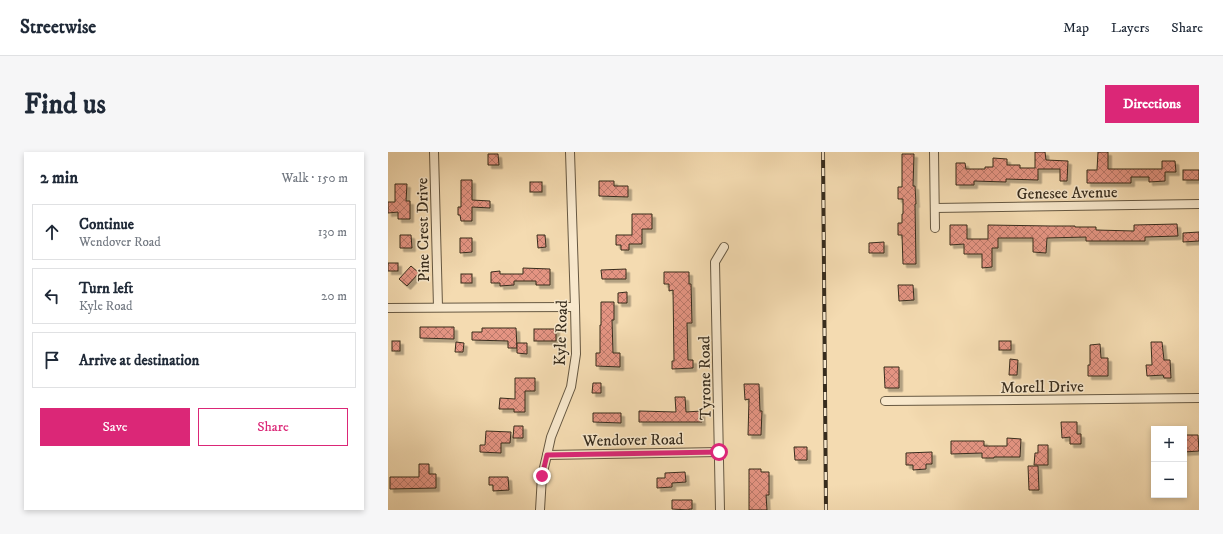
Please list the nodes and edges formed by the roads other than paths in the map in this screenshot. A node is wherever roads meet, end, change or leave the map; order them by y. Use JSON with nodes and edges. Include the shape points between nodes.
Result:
{"nodes":[{"id":1,"x":434,"y":152,"type":"edge"},
{"id":2,"x":570,"y":152,"type":"edge"},
{"id":3,"x":934,"y":152,"type":"edge"},
{"id":4,"x":1199,"y":204,"type":"edge"},
{"id":5,"x":935,"y":208,"type":"junction"},
{"id":6,"x":935,"y":228,"type":"dead end"},
{"id":7,"x":724,"y":247,"type":"dead end"},
{"id":8,"x":438,"y":307,"type":"junction"},
{"id":9,"x":576,"y":307,"type":"junction"},
{"id":10,"x":388,"y":308,"type":"edge"},
{"id":11,"x":1199,"y":398,"type":"edge"},
{"id":12,"x":885,"y":401,"type":"dead end"},
{"id":13,"x":719,"y":452,"type":"junction"},
{"id":14,"x":547,"y":455,"type":"junction"},
{"id":15,"x":540,"y":510,"type":"edge"},
{"id":16,"x":720,"y":510,"type":"edge"}],
"edges":[{"from":1,"to":8,"type":"street","name":"Pine Crest Drive"},
{"from":2,"to":9,"type":"street","name":"Kyle Road"},
{"from":3,"to":5,"type":"street"},
{"from":4,"to":5,"type":"street","name":"Genesee Avenue"},
{"from":5,"to":6,"type":"street"},
{"from":7,"to":13,"type":"street","name":"Tyrone Road","via":[[715,262]]},
{"from":8,"to":9,"type":"street"},
{"from":8,"to":10,"type":"street"},
{"from":9,"to":14,"type":"street","name":"Kyle Road","via":[[576,354],[571,387]]},
{"from":11,"to":12,"type":"street","name":"Morell Drive"},
{"from":13,"to":14,"type":"street","name":"Wendover Road"},
{"from":13,"to":16,"type":"street","name":"Tyrone Road"},
{"from":14,"to":15,"type":"street","name":"Kyle Road","via":[[542,476]]}]}
